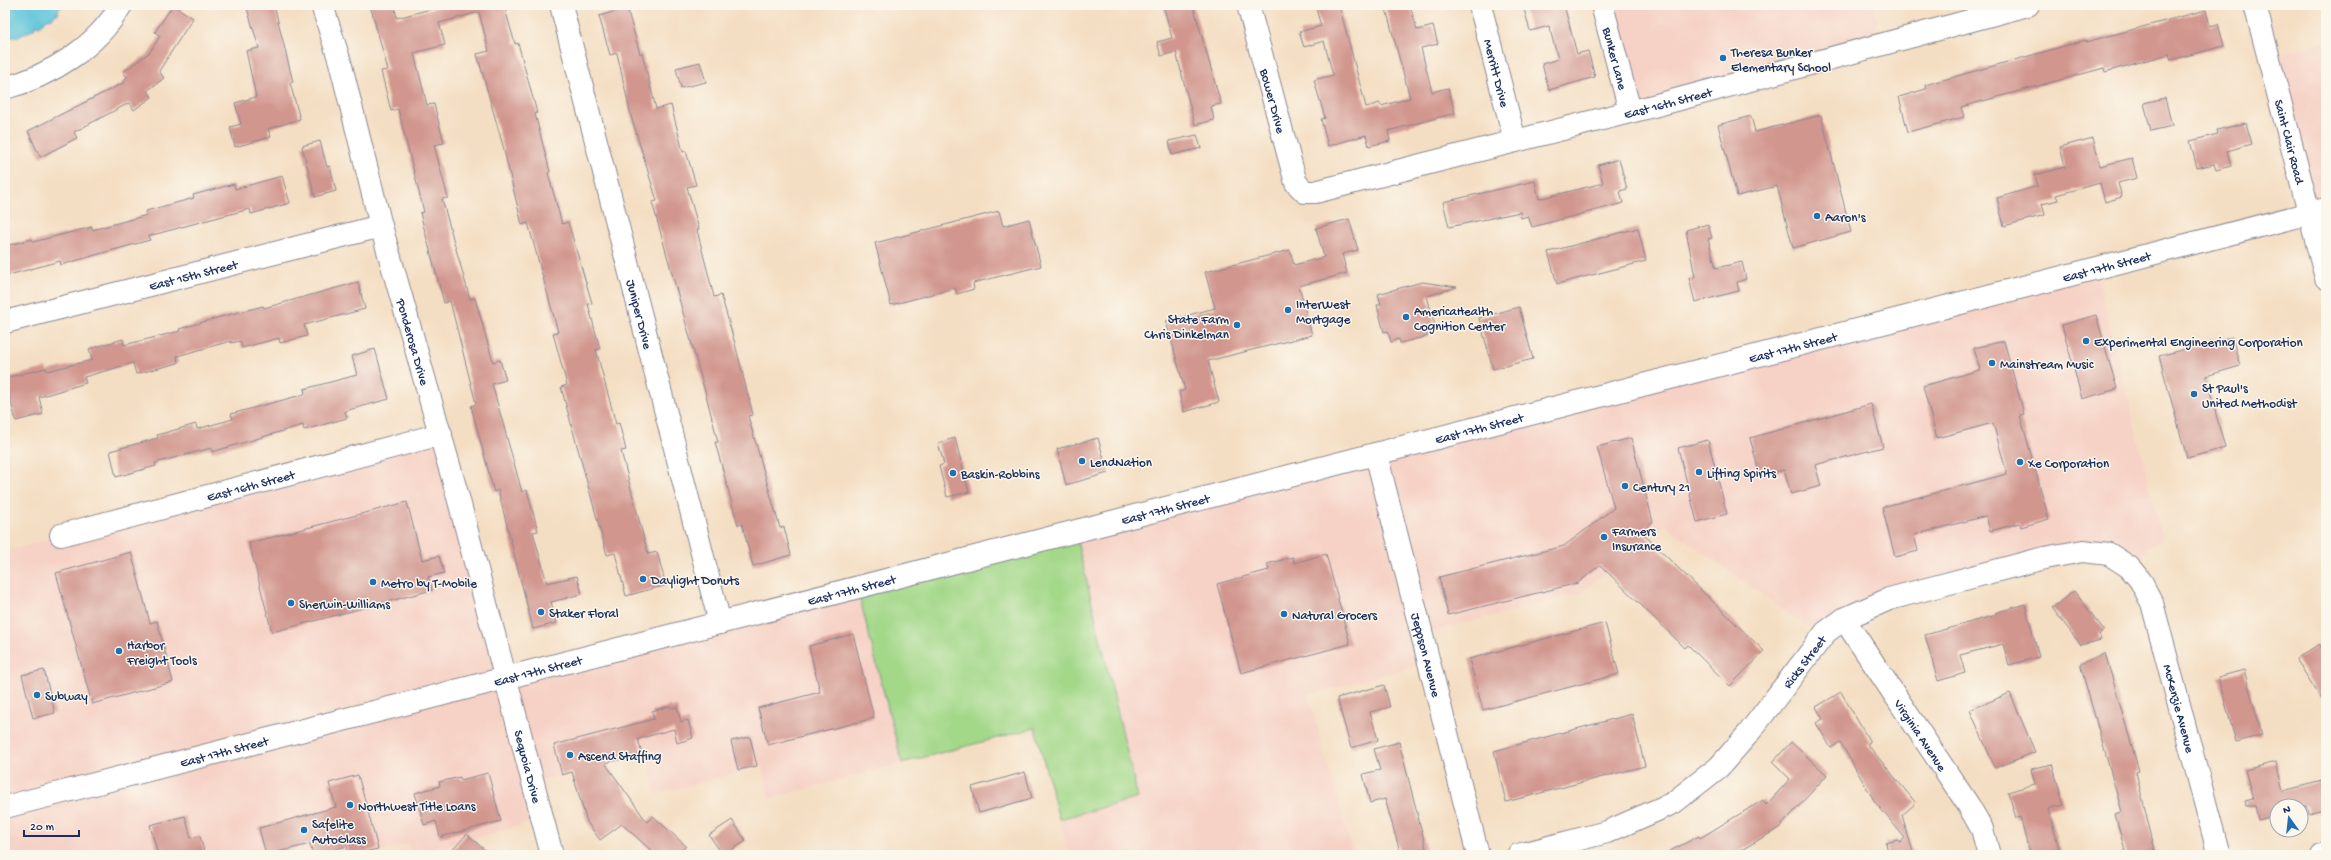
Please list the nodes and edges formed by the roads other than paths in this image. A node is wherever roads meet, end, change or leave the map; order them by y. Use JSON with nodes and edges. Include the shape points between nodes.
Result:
{"nodes":[{"id":1,"x":121,"y":5,"type":"edge"},
{"id":2,"x":322,"y":5,"type":"edge"},
{"id":3,"x":561,"y":5,"type":"edge"},
{"id":4,"x":1248,"y":5,"type":"edge"},
{"id":5,"x":1480,"y":5,"type":"edge"},
{"id":6,"x":1602,"y":5,"type":"edge"},
{"id":7,"x":2028,"y":5,"type":"edge"},
{"id":8,"x":2255,"y":5,"type":"edge"},
{"id":9,"x":2000,"y":9,"type":"edge"},
{"id":10,"x":5,"y":88,"type":"edge"},
{"id":11,"x":1630,"y":111,"type":"junction"},
{"id":12,"x":1515,"y":141,"type":"junction"},
{"id":13,"x":1305,"y":192,"type":"joint"},
{"id":14,"x":2318,"y":211,"type":"edge"},
{"id":15,"x":381,"y":226,"type":"junction"},
{"id":16,"x":2326,"y":278,"type":"edge"},
{"id":17,"x":5,"y":322,"type":"edge"},
{"id":18,"x":441,"y":434,"type":"junction"},
{"id":19,"x":1376,"y":454,"type":"junction"},
{"id":20,"x":61,"y":536,"type":"dead end"},
{"id":21,"x":2129,"y":566,"type":"joint"},
{"id":22,"x":1844,"y":620,"type":"junction"},
{"id":23,"x":720,"y":623,"type":"junction"},
{"id":24,"x":504,"y":678,"type":"junction"},
{"id":25,"x":5,"y":807,"type":"edge"},
{"id":26,"x":2326,"y":854,"type":"edge"},
{"id":27,"x":552,"y":855,"type":"edge"},
{"id":28,"x":1478,"y":855,"type":"edge"},
{"id":29,"x":1518,"y":855,"type":"edge"},
{"id":30,"x":1989,"y":855,"type":"edge"},
{"id":31,"x":2219,"y":855,"type":"edge"},
{"id":32,"x":2322,"y":855,"type":"edge"}],
"edges":[{"from":1,"to":10,"type":"street","via":[[113,19],[58,67]]},
{"from":2,"to":15,"type":"street","name":"Ponderosa Drive","via":[[340,62]]},
{"from":3,"to":23,"type":"street","name":"Juniper Drive"},
{"from":4,"to":13,"type":"street","name":"Bower Drive","via":[[1296,183]]},
{"from":5,"to":12,"type":"street","name":"Merritt Drive"},
{"from":6,"to":11,"type":"street","name":"Bunker Lane"},
{"from":7,"to":9,"type":"street","name":"East 16th Street"},
{"from":8,"to":14,"type":"street","name":"Saint Clair Road"},
{"from":9,"to":11,"type":"street","name":"East 16th Street"},
{"from":11,"to":12,"type":"street","name":"East 16th Street"},
{"from":12,"to":13,"type":"street","name":"East 16th Street","via":[[1315,192]]},
{"from":14,"to":16,"type":"street","name":"Saint Clair Road"},
{"from":14,"to":19,"type":"street","name":"East 17th Street"},
{"from":15,"to":17,"type":"street","name":"East 15th Street"},
{"from":15,"to":18,"type":"street","name":"Ponderosa Drive"},
{"from":18,"to":20,"type":"street","name":"East 16th Street"},
{"from":18,"to":24,"type":"street","name":"Ponderosa Drive"},
{"from":19,"to":23,"type":"street","name":"East 17th Street"},
{"from":19,"to":28,"type":"street","name":"Jeppson Avenue"},
{"from":21,"to":22,"type":"street","name":"Ricks Street","via":[[2109,554],[2083,551],[2044,558],[1889,599]]},
{"from":21,"to":31,"type":"street","name":"McKenzie Avenue","via":[[2152,603]]},
{"from":22,"to":29,"type":"street","name":"Ricks Street","via":[[1826,632],[1748,734],[1719,767],[1673,803],[1606,832]]},
{"from":22,"to":30,"type":"street","name":"Virginia Avenue","via":[[1969,806],[1982,829]]},
{"from":23,"to":24,"type":"street","name":"East 17th Street"},
{"from":24,"to":25,"type":"street","name":"East 17th Street"},
{"from":24,"to":27,"type":"street","name":"Sequoia Drive"},
{"from":26,"to":32,"type":"street"}]}
